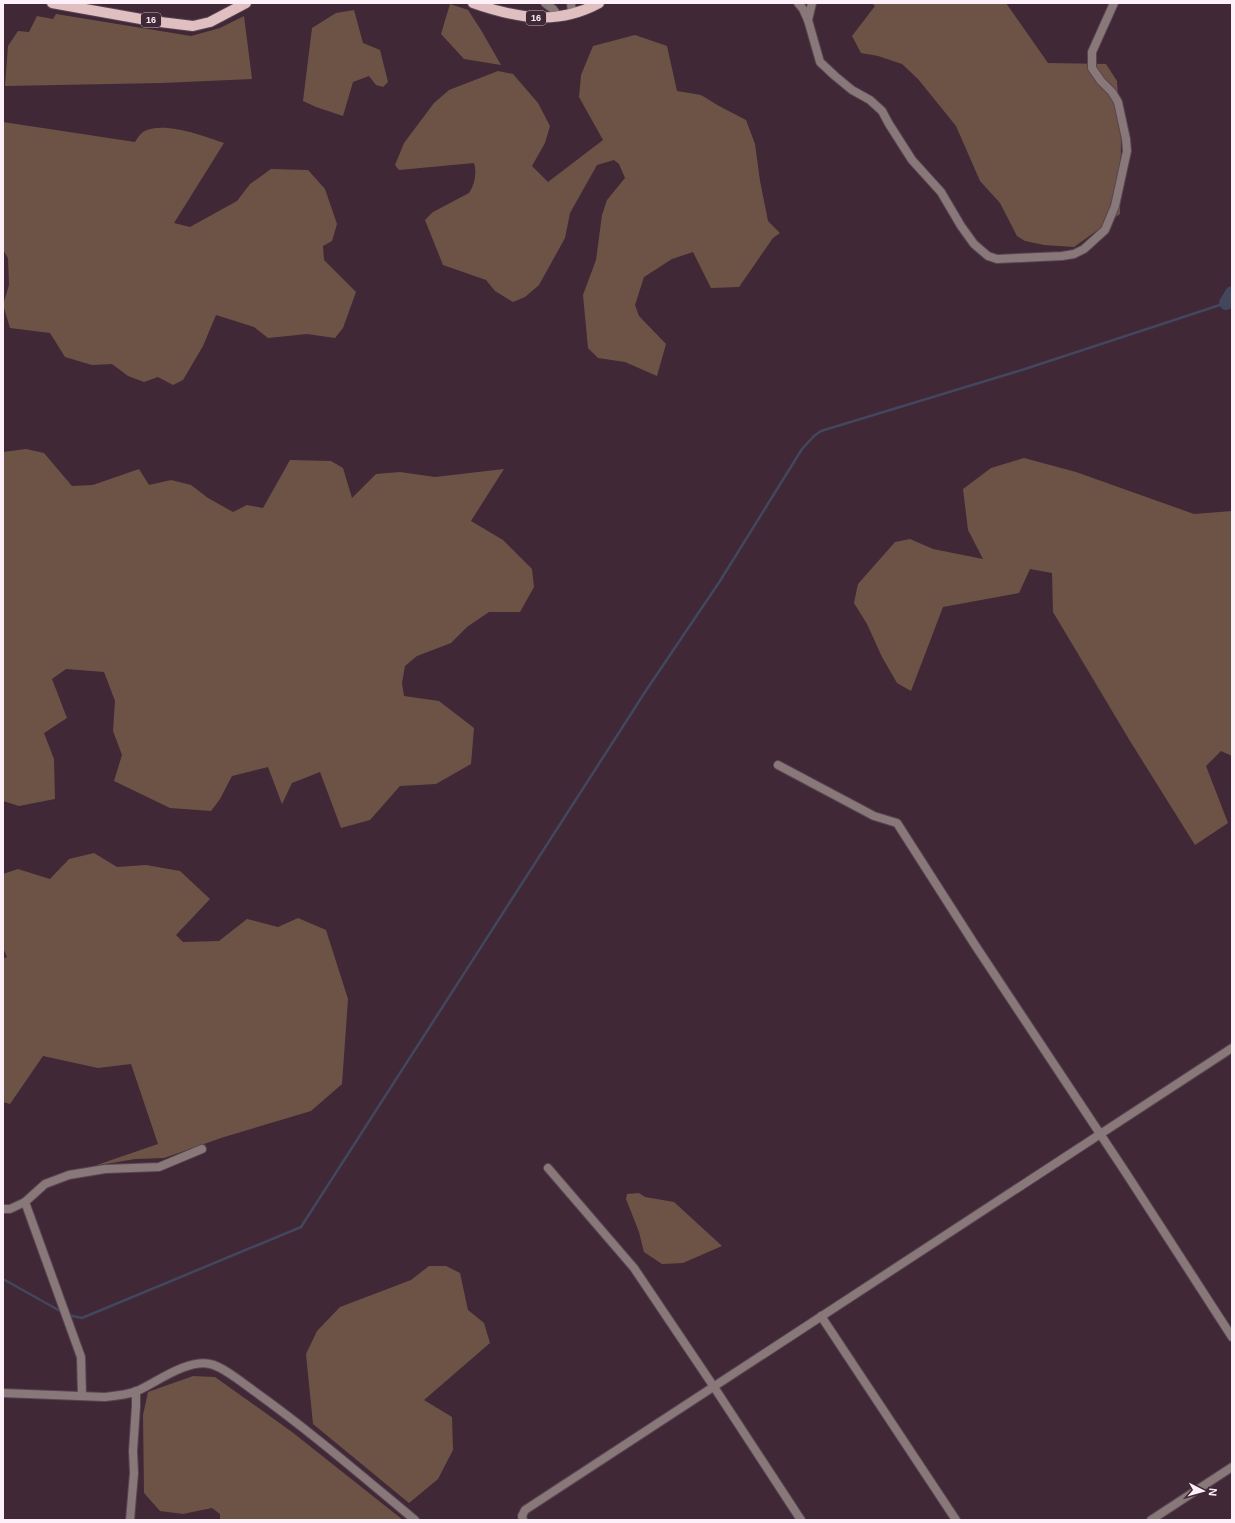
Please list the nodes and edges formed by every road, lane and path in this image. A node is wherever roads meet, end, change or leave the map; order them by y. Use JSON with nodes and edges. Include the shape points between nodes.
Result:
{"nodes":[{"id":1,"x":52,"y":3,"type":"edge"},
{"id":2,"x":246,"y":3,"type":"edge"},
{"id":3,"x":473,"y":3,"type":"edge"},
{"id":4,"x":545,"y":3,"type":"edge"},
{"id":5,"x":599,"y":3,"type":"edge"},
{"id":6,"x":798,"y":3,"type":"edge"},
{"id":7,"x":812,"y":3,"type":"edge"},
{"id":8,"x":1114,"y":3,"type":"edge"},
{"id":9,"x":572,"y":8,"type":"edge"},
{"id":10,"x":558,"y":16,"type":"junction"},
{"id":11,"x":808,"y":20,"type":"junction"},
{"id":12,"x":778,"y":765,"type":"dead end"},
{"id":13,"x":1232,"y":1048,"type":"edge"},
{"id":14,"x":1100,"y":1134,"type":"junction"},
{"id":15,"x":202,"y":1149,"type":"dead end"},
{"id":16,"x":548,"y":1168,"type":"dead end"},
{"id":17,"x":25,"y":1202,"type":"junction"},
{"id":18,"x":3,"y":1209,"type":"edge"},
{"id":19,"x":821,"y":1316,"type":"junction"},
{"id":20,"x":1232,"y":1337,"type":"edge"},
{"id":21,"x":714,"y":1386,"type":"junction"},
{"id":22,"x":136,"y":1391,"type":"junction"},
{"id":23,"x":3,"y":1393,"type":"edge"},
{"id":24,"x":82,"y":1396,"type":"junction"},
{"id":25,"x":1232,"y":1467,"type":"edge"},
{"id":26,"x":130,"y":1520,"type":"edge"},
{"id":27,"x":415,"y":1520,"type":"edge"},
{"id":28,"x":523,"y":1520,"type":"edge"},
{"id":29,"x":801,"y":1520,"type":"edge"},
{"id":30,"x":956,"y":1520,"type":"edge"},
{"id":31,"x":1151,"y":1520,"type":"edge"}],
"edges":[{"from":1,"to":2,"type":"main road","number":"16","via":[[193,26],[210,22]]},
{"from":3,"to":10,"type":"main road","number":"16","via":[[527,18]]},
{"from":4,"to":10,"type":"street"},
{"from":5,"to":9,"type":"main road","number":"16","via":[[589,8]]},
{"from":6,"to":11,"type":"street"},
{"from":7,"to":11,"type":"street"},
{"from":8,"to":11,"type":"street","via":[[1092,52],[1092,68],[1118,102],[1127,151],[1115,206],[1105,230],[1084,249],[1062,256],[997,258],[980,251],[961,226],[941,192],[912,160],[882,111],[870,100],[852,90],[820,62]]},
{"from":9,"to":10,"type":"main road","number":"16"},
{"from":12,"to":14,"type":"street","via":[[874,816],[897,823]]},
{"from":13,"to":14,"type":"street"},
{"from":14,"to":19,"type":"street"},
{"from":14,"to":20,"type":"street"},
{"from":15,"to":17,"type":"street","via":[[159,1167],[105,1169],[69,1175],[45,1184]]},
{"from":16,"to":21,"type":"street","via":[[634,1268]]},
{"from":17,"to":18,"type":"street","via":[[10,1209]]},
{"from":17,"to":24,"type":"street","via":[[80,1357]]},
{"from":19,"to":21,"type":"street"},
{"from":19,"to":30,"type":"street"},
{"from":21,"to":28,"type":"street","via":[[525,1510]]},
{"from":21,"to":29,"type":"street"},
{"from":22,"to":24,"type":"street","via":[[104,1397]]},
{"from":22,"to":26,"type":"street"},
{"from":22,"to":27,"type":"street","via":[[182,1368],[196,1364],[210,1364],[220,1368],[296,1421]]},
{"from":23,"to":24,"type":"street"},
{"from":25,"to":31,"type":"street"}]}
